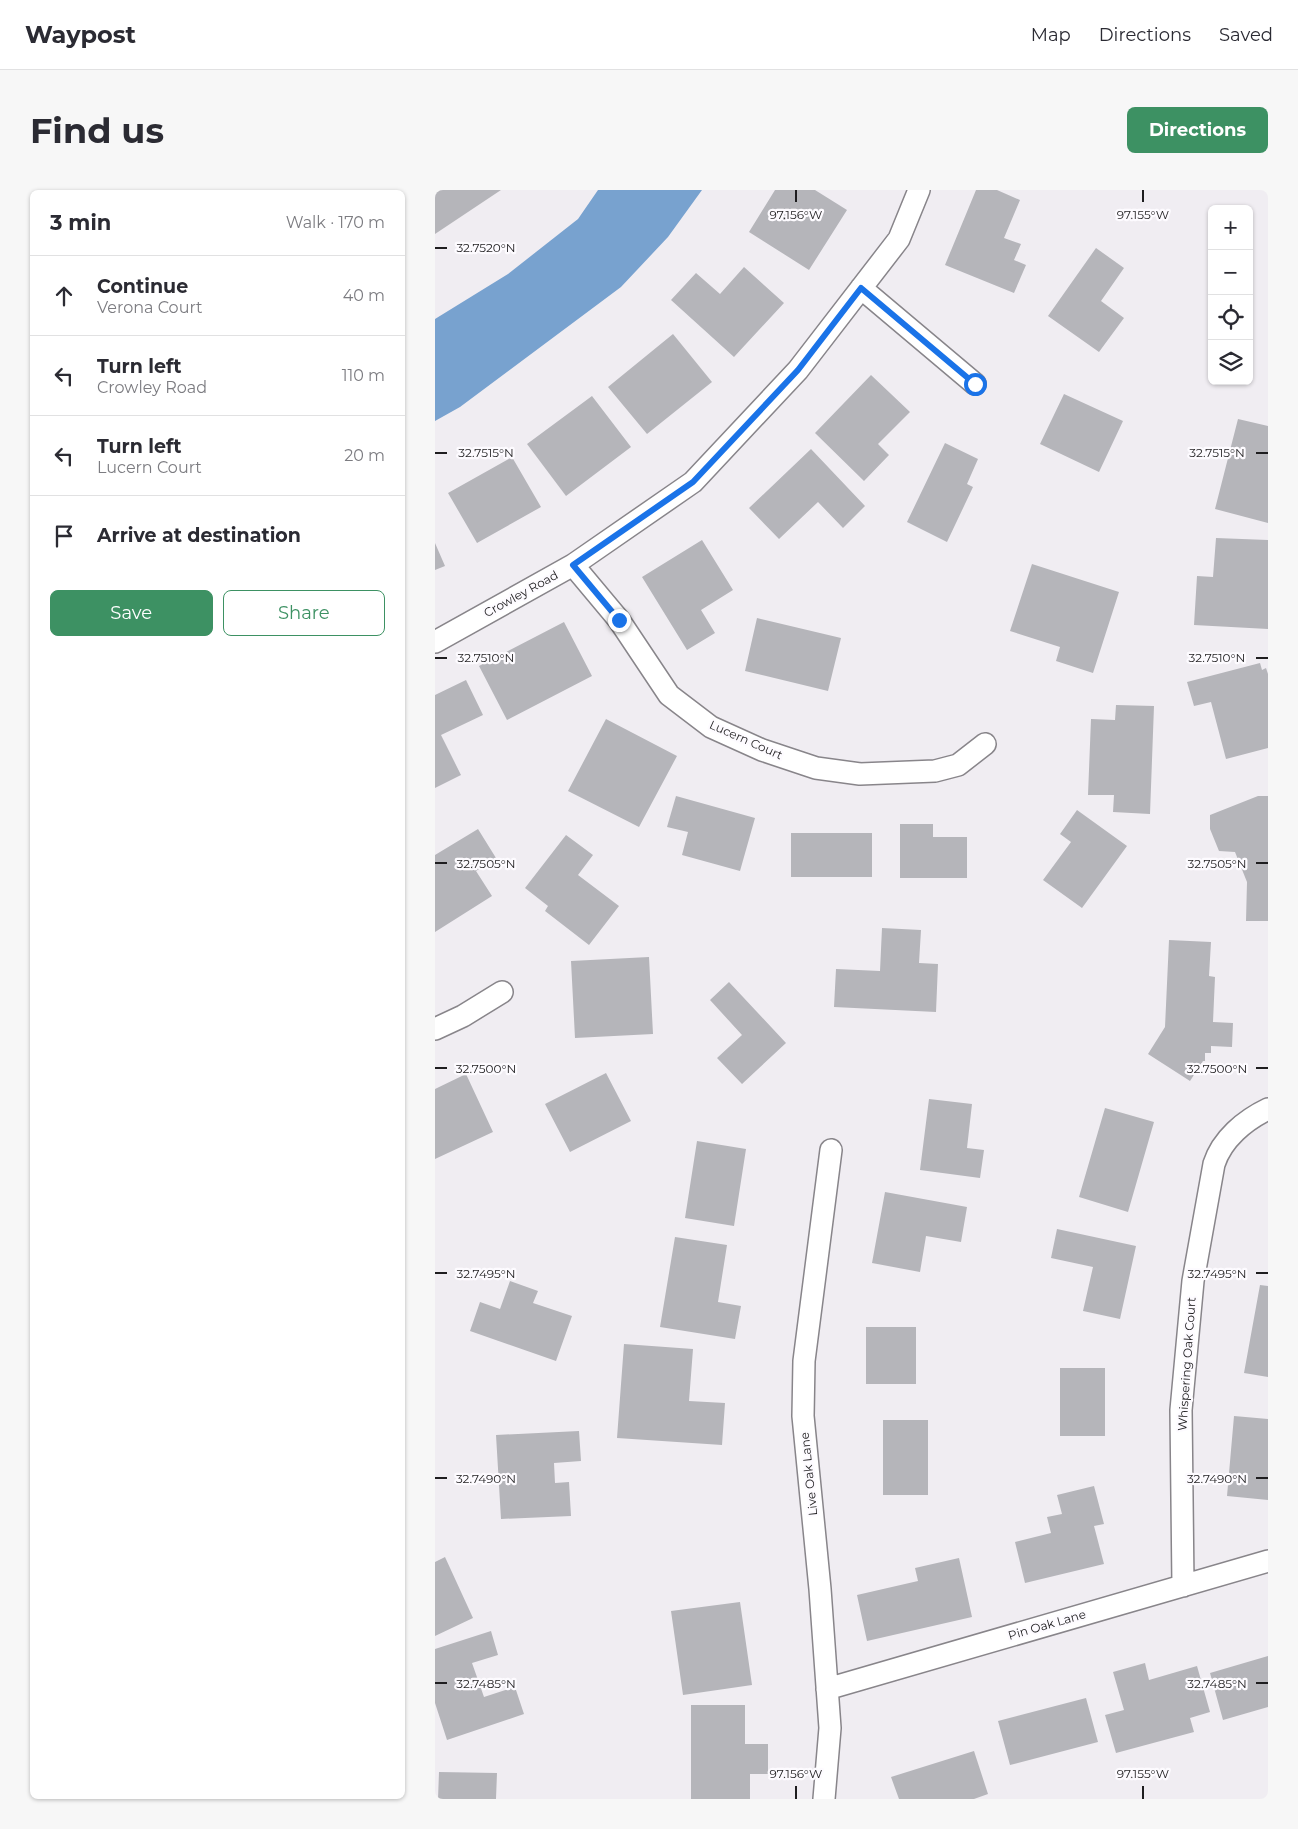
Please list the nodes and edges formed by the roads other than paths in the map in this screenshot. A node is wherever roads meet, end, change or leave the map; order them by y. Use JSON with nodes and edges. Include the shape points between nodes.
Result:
{"nodes":[{"id":1,"x":919,"y":190,"type":"edge"},
{"id":2,"x":861,"y":288,"type":"junction"},
{"id":3,"x":975,"y":384,"type":"dead end"},
{"id":4,"x":573,"y":565,"type":"junction"},
{"id":5,"x":435,"y":642,"type":"edge"},
{"id":6,"x":985,"y":744,"type":"dead end"},
{"id":7,"x":502,"y":992,"type":"dead end"},
{"id":8,"x":435,"y":1029,"type":"edge"},
{"id":9,"x":1268,"y":1109,"type":"edge"},
{"id":10,"x":831,"y":1150,"type":"dead end"},
{"id":11,"x":1268,"y":1561,"type":"edge"},
{"id":12,"x":1183,"y":1586,"type":"junction"},
{"id":13,"x":827,"y":1689,"type":"junction"},
{"id":14,"x":824,"y":1799,"type":"edge"}],
"edges":[{"from":1,"to":2,"type":"street","name":"Crowley Road","via":[[899,239]]},
{"from":2,"to":3,"type":"street"},
{"from":2,"to":4,"type":"street","name":"Crowley Road","via":[[798,370],[693,482]]},
{"from":4,"to":5,"type":"street","name":"Crowley Road"},
{"from":4,"to":6,"type":"street","name":"Lucern Court","via":[[619,620],[669,695],[711,727],[762,750],[816,768],[859,774],[935,771],[958,765]]},
{"from":7,"to":8,"type":"street"},
{"from":9,"to":12,"type":"street","name":"Whispering Oak Court","via":[[1234,1132],[1217,1153],[1196,1262],[1181,1410]]},
{"from":10,"to":13,"type":"street","name":"Live Oak Lane","via":[[804,1361],[803,1416]]},
{"from":11,"to":12,"type":"street","name":"Pin Oak Lane"},
{"from":12,"to":13,"type":"street","name":"Pin Oak Lane"},
{"from":13,"to":14,"type":"street","name":"Live Oak Lane","via":[[830,1728]]}]}
